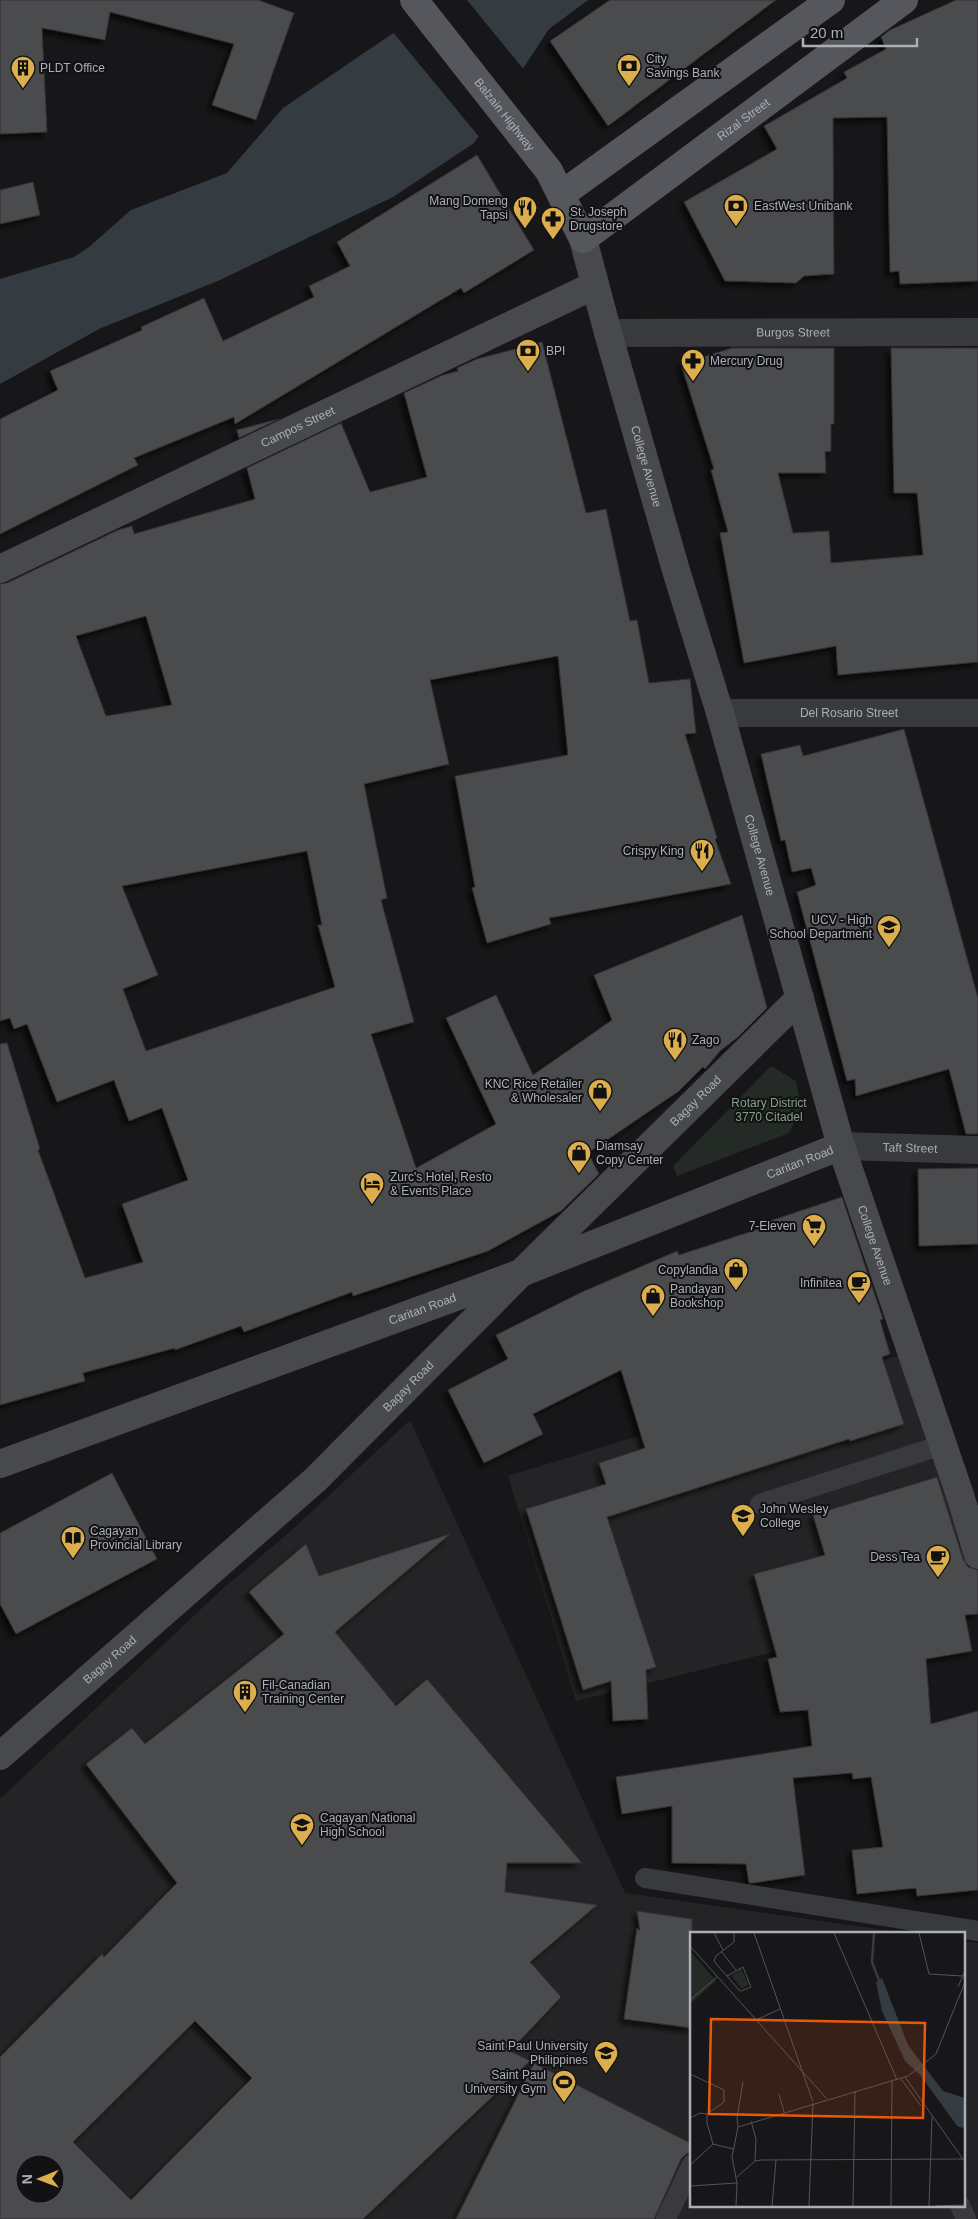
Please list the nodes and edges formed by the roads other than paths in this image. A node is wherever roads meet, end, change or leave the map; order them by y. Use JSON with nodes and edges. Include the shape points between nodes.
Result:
{"nodes":[{"id":1,"x":414,"y":0,"type":"edge"},
{"id":2,"x":831,"y":0,"type":"edge"},
{"id":3,"x":904,"y":0,"type":"edge"},
{"id":4,"x":562,"y":194,"type":"junction"},
{"id":5,"x":583,"y":239,"type":"junction"},
{"id":6,"x":596,"y":285,"type":"junction"},
{"id":7,"x":608,"y":332,"type":"junction"},
{"id":8,"x":978,"y":332,"type":"edge"},
{"id":9,"x":0,"y":569,"type":"edge"},
{"id":10,"x":978,"y":713,"type":"edge"},
{"id":11,"x":720,"y":714,"type":"junction"},
{"id":12,"x":800,"y":998,"type":"junction"},
{"id":13,"x":841,"y":1146,"type":"junction"},
{"id":14,"x":978,"y":1150,"type":"edge"},
{"id":15,"x":521,"y":1273,"type":"junction"},
{"id":16,"x":942,"y":1445,"type":"junction"},
{"id":17,"x":0,"y":1464,"type":"edge"},
{"id":18,"x":760,"y":1504,"type":"dead end"},
{"id":19,"x":978,"y":1555,"type":"edge"},
{"id":20,"x":1,"y":1753,"type":"edge"},
{"id":21,"x":645,"y":1878,"type":"dead end"},
{"id":22,"x":978,"y":1931,"type":"edge"},
{"id":23,"x":690,"y":2168,"type":"edge"},
{"id":24,"x":960,"y":2206,"type":"edge"},
{"id":25,"x":666,"y":2219,"type":"edge"},
{"id":26,"x":966,"y":2219,"type":"edge"}],
"edges":[{"from":1,"to":4,"type":"main road","name":"Balzain Highway","via":[[529,144]]},
{"from":2,"to":4,"type":"main road"},
{"from":3,"to":5,"type":"main road","name":"Rizal Street"},
{"from":4,"to":5,"type":"main road","name":"Balzain Highway"},
{"from":5,"to":6,"type":"main road","name":"College Avenue"},
{"from":6,"to":7,"type":"main road","name":"College Avenue"},
{"from":6,"to":9,"type":"main road","name":"Campos Street"},
{"from":7,"to":8,"type":"street","name":"Burgos Street"},
{"from":7,"to":11,"type":"main road","name":"College Avenue"},
{"from":10,"to":11,"type":"street","name":"Del Rosario Street"},
{"from":11,"to":12,"type":"main road","name":"College Avenue"},
{"from":12,"to":13,"type":"main road","name":"College Avenue"},
{"from":12,"to":15,"type":"main road","name":"Bagay Road"},
{"from":13,"to":14,"type":"street","name":"Taft Street"},
{"from":13,"to":15,"type":"main road","name":"Caritan Road"},
{"from":13,"to":16,"type":"main road","name":"College Avenue"},
{"from":15,"to":17,"type":"main road","name":"Caritan Road"},
{"from":15,"to":20,"type":"main road","name":"Bagay Road","via":[[315,1480]]},
{"from":16,"to":18,"type":"lane"},
{"from":16,"to":19,"type":"main road","name":"College Avenue"},
{"from":21,"to":22,"type":"lane"},
{"from":23,"to":25,"type":"lane"},
{"from":24,"to":26,"type":"lane"}]}
